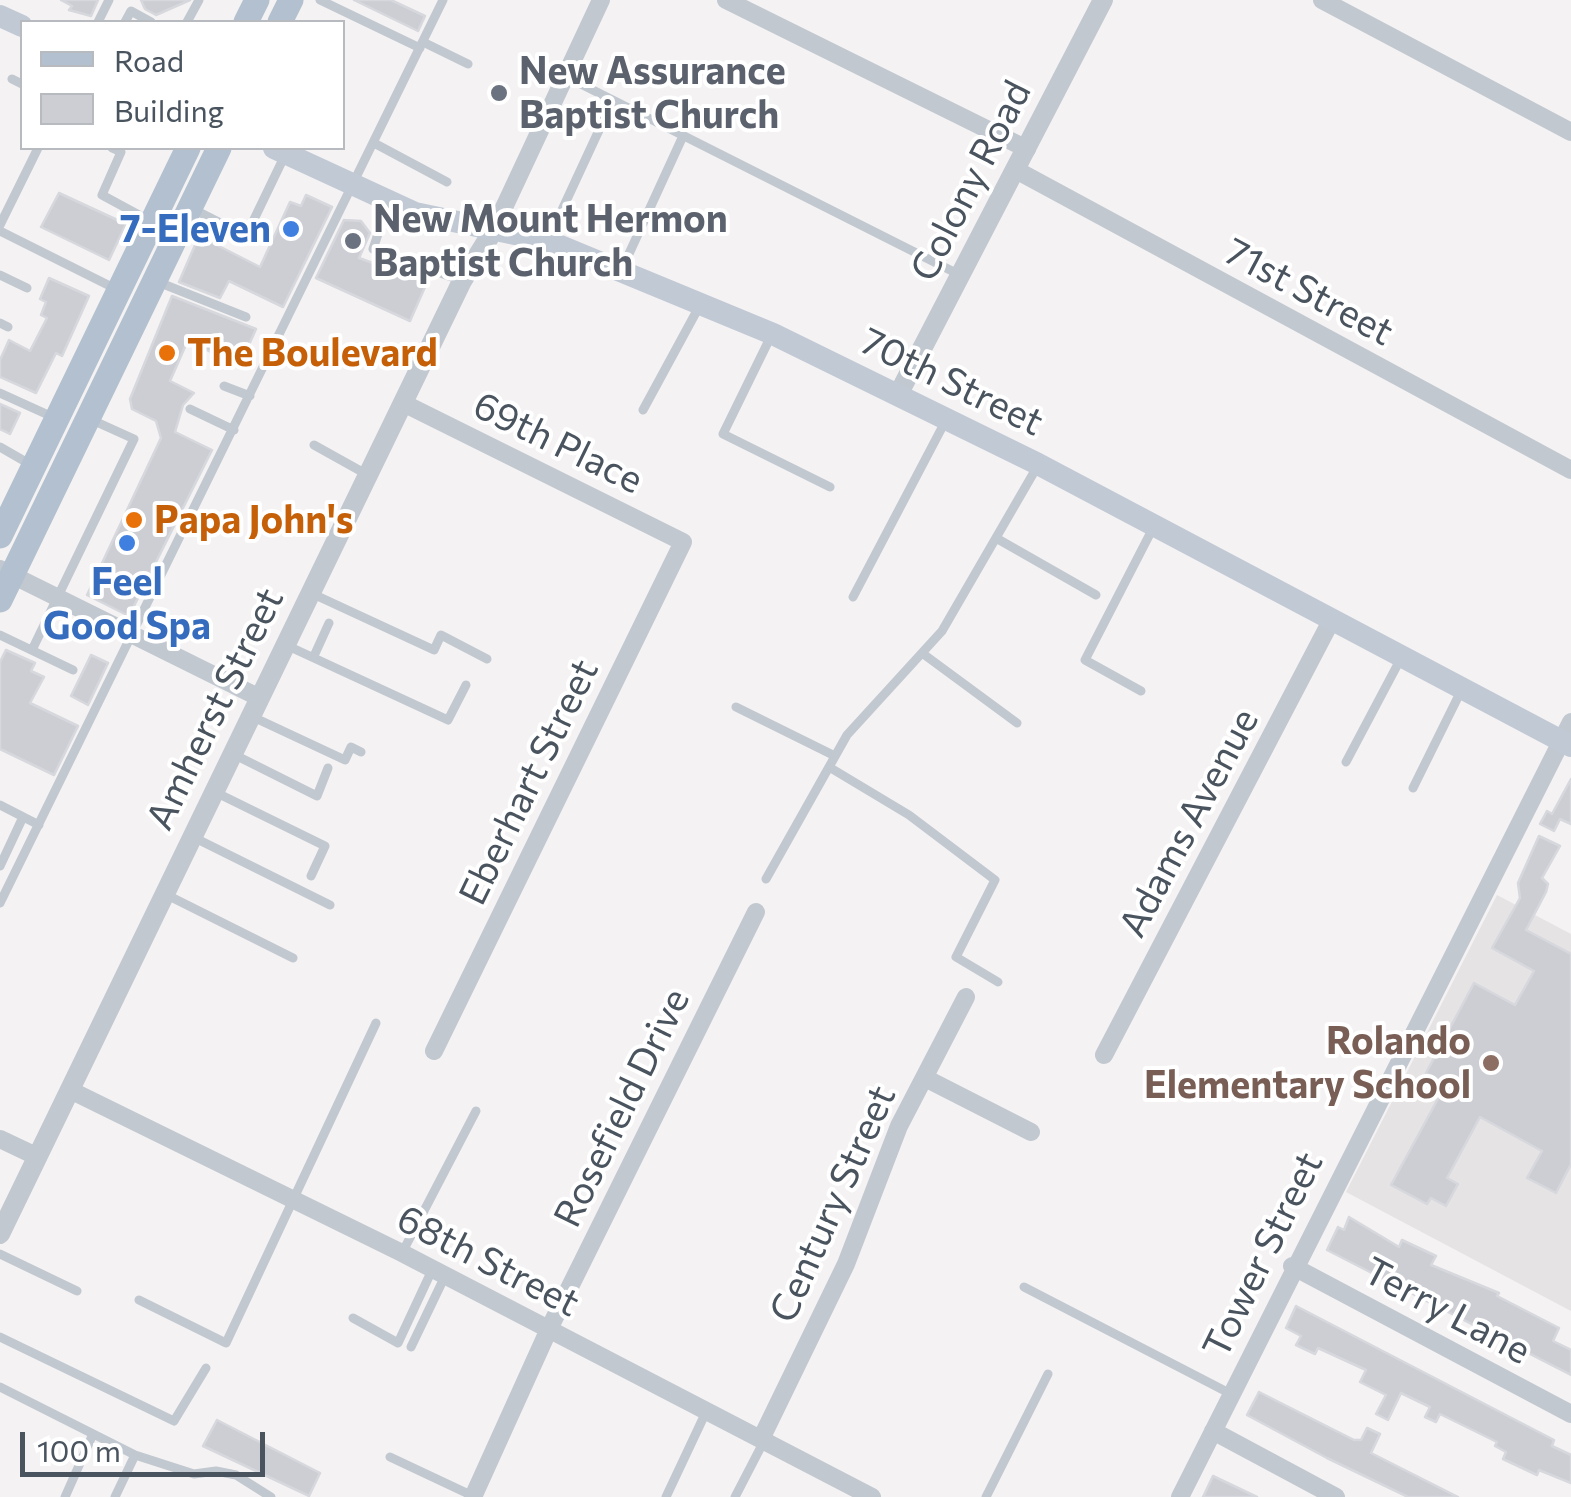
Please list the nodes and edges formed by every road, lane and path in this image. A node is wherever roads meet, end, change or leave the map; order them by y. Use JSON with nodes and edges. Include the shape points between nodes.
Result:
{"nodes":[{"id":1,"x":320,"y":0,"type":"edge"},
{"id":2,"x":429,"y":0,"type":"edge"},
{"id":3,"x":601,"y":0,"type":"edge"},
{"id":4,"x":726,"y":0,"type":"edge"},
{"id":5,"x":1103,"y":0,"type":"edge"},
{"id":6,"x":1322,"y":0,"type":"edge"},
{"id":7,"x":442,"y":3,"type":"edge"},
{"id":8,"x":421,"y":44,"type":"junction"},
{"id":9,"x":468,"y":64,"type":"dead end"},
{"id":10,"x":567,"y":77,"type":"junction"},
{"id":11,"x":613,"y":100,"type":"junction"},
{"id":12,"x":1571,"y":132,"type":"edge"},
{"id":13,"x":683,"y":136,"type":"junction"},
{"id":14,"x":374,"y":144,"type":"junction"},
{"id":15,"x":1026,"y":149,"type":"junction"},
{"id":16,"x":37,"y":150,"type":"edge"},
{"id":17,"x":116,"y":150,"type":"edge"},
{"id":18,"x":187,"y":150,"type":"edge"},
{"id":19,"x":219,"y":150,"type":"edge"},
{"id":20,"x":280,"y":151,"type":"edge"},
{"id":21,"x":1016,"y":170,"type":"junction"},
{"id":22,"x":448,"y":182,"type":"dead end"},
{"id":23,"x":353,"y":187,"type":"junction"},
{"id":24,"x":0,"y":194,"type":"edge"},
{"id":25,"x":12,"y":200,"type":"junction"},
{"id":26,"x":389,"y":202,"type":"junction"},
{"id":27,"x":190,"y":208,"type":"junction"},
{"id":28,"x":152,"y":222,"type":"junction"},
{"id":29,"x":0,"y":228,"type":"edge"},
{"id":30,"x":493,"y":230,"type":"junction"},
{"id":31,"x":548,"y":241,"type":"junction"},
{"id":32,"x":622,"y":269,"type":"junction"},
{"id":33,"x":0,"y":274,"type":"edge"},
{"id":34,"x":962,"y":276,"type":"junction"},
{"id":35,"x":155,"y":280,"type":"junction"},
{"id":36,"x":462,"y":280,"type":"junction"},
{"id":37,"x":27,"y":288,"type":"dead end"},
{"id":38,"x":119,"y":290,"type":"junction"},
{"id":39,"x":702,"y":302,"type":"junction"},
{"id":40,"x":246,"y":317,"type":"dead end"},
{"id":41,"x":773,"y":334,"type":"junction"},
{"id":42,"x":224,"y":386,"type":"dead end"},
{"id":43,"x":0,"y":393,"type":"edge"},
{"id":44,"x":899,"y":393,"type":"junction"},
{"id":45,"x":250,"y":396,"type":"junction"},
{"id":46,"x":403,"y":403,"type":"junction"},
{"id":47,"x":190,"y":409,"type":"dead end"},
{"id":48,"x":643,"y":410,"type":"dead end"},
{"id":49,"x":90,"y":418,"type":"junction"},
{"id":50,"x":947,"y":418,"type":"junction"},
{"id":51,"x":58,"y":419,"type":"junction"},
{"id":52,"x":234,"y":430,"type":"junction"},
{"id":53,"x":314,"y":445,"type":"dead end"},
{"id":54,"x":0,"y":448,"type":"edge"},
{"id":55,"x":1038,"y":464,"type":"junction"},
{"id":56,"x":34,"y":466,"type":"junction"},
{"id":57,"x":1571,"y":470,"type":"edge"},
{"id":58,"x":368,"y":475,"type":"junction"},
{"id":59,"x":830,"y":487,"type":"dead end"},
{"id":60,"x":3,"y":520,"type":"edge"},
{"id":61,"x":1154,"y":526,"type":"junction"},
{"id":62,"x":996,"y":538,"type":"junction"},
{"id":63,"x":684,"y":542,"type":"joint"},
{"id":64,"x":6,"y":573,"type":"edge"},
{"id":65,"x":310,"y":593,"type":"junction"},
{"id":66,"x":1096,"y":595,"type":"dead end"},
{"id":67,"x":853,"y":598,"type":"dead end"},
{"id":68,"x":0,"y":600,"type":"edge"},
{"id":69,"x":58,"y":600,"type":"junction"},
{"id":70,"x":1332,"y":621,"type":"junction"},
{"id":71,"x":329,"y":624,"type":"dead end"},
{"id":72,"x":0,"y":636,"type":"edge"},
{"id":73,"x":132,"y":638,"type":"junction"},
{"id":74,"x":285,"y":645,"type":"junction"},
{"id":75,"x":32,"y":650,"type":"junction"},
{"id":76,"x":922,"y":653,"type":"junction"},
{"id":77,"x":314,"y":656,"type":"junction"},
{"id":78,"x":1402,"y":657,"type":"junction"},
{"id":79,"x":487,"y":659,"type":"dead end"},
{"id":80,"x":74,"y":670,"type":"dead end"},
{"id":81,"x":466,"y":685,"type":"dead end"},
{"id":82,"x":1462,"y":689,"type":"junction"},
{"id":83,"x":1141,"y":691,"type":"dead end"},
{"id":84,"x":736,"y":706,"type":"dead end"},
{"id":85,"x":255,"y":707,"type":"junction"},
{"id":86,"x":1016,"y":723,"type":"dead end"},
{"id":87,"x":1568,"y":736,"type":"edge"},
{"id":88,"x":361,"y":752,"type":"dead end"},
{"id":89,"x":232,"y":754,"type":"junction"},
{"id":90,"x":835,"y":756,"type":"junction"},
{"id":91,"x":1346,"y":762,"type":"dead end"},
{"id":92,"x":829,"y":767,"type":"junction"},
{"id":93,"x":328,"y":768,"type":"dead end"},
{"id":94,"x":1412,"y":788,"type":"dead end"},
{"id":95,"x":214,"y":791,"type":"junction"},
{"id":96,"x":0,"y":805,"type":"edge"},
{"id":97,"x":23,"y":817,"type":"junction"},
{"id":98,"x":38,"y":825,"type":"junction"},
{"id":99,"x":192,"y":836,"type":"junction"},
{"id":100,"x":0,"y":866,"type":"edge"},
{"id":101,"x":312,"y":876,"type":"dead end"},
{"id":102,"x":766,"y":879,"type":"dead end"},
{"id":103,"x":164,"y":894,"type":"junction"},
{"id":104,"x":0,"y":903,"type":"edge"},
{"id":105,"x":330,"y":905,"type":"dead end"},
{"id":106,"x":756,"y":912,"type":"dead end"},
{"id":107,"x":294,"y":958,"type":"dead end"},
{"id":108,"x":998,"y":982,"type":"dead end"},
{"id":109,"x":966,"y":997,"type":"dead end"},
{"id":110,"x":376,"y":1023,"type":"dead end"},
{"id":111,"x":434,"y":1051,"type":"dead end"},
{"id":112,"x":1104,"y":1055,"type":"dead end"},
{"id":113,"x":925,"y":1078,"type":"junction"},
{"id":114,"x":70,"y":1090,"type":"junction"},
{"id":115,"x":476,"y":1112,"type":"dead end"},
{"id":116,"x":1032,"y":1132,"type":"dead end"},
{"id":117,"x":0,"y":1139,"type":"edge"},
{"id":118,"x":38,"y":1157,"type":"junction"},
{"id":119,"x":294,"y":1198,"type":"junction"},
{"id":120,"x":0,"y":1234,"type":"edge"},
{"id":121,"x":402,"y":1252,"type":"junction"},
{"id":122,"x":0,"y":1254,"type":"edge"},
{"id":123,"x":1292,"y":1266,"type":"junction"},
{"id":124,"x":440,"y":1271,"type":"junction"},
{"id":125,"x":1024,"y":1287,"type":"dead end"},
{"id":126,"x":77,"y":1291,"type":"dead end"},
{"id":127,"x":139,"y":1300,"type":"dead end"},
{"id":128,"x":353,"y":1318,"type":"dead end"},
{"id":129,"x":549,"y":1329,"type":"junction"},
{"id":130,"x":0,"y":1337,"type":"edge"},
{"id":131,"x":411,"y":1347,"type":"dead end"},
{"id":132,"x":206,"y":1368,"type":"dead end"},
{"id":133,"x":1048,"y":1374,"type":"dead end"},
{"id":134,"x":0,"y":1388,"type":"edge"},
{"id":135,"x":1230,"y":1394,"type":"junction"},
{"id":136,"x":706,"y":1412,"type":"junction"},
{"id":137,"x":1571,"y":1414,"type":"edge"},
{"id":138,"x":1213,"y":1432,"type":"junction"},
{"id":139,"x":94,"y":1434,"type":"junction"},
{"id":140,"x":762,"y":1440,"type":"junction"},
{"id":141,"x":135,"y":1455,"type":"junction"},
{"id":142,"x":390,"y":1457,"type":"dead end"},
{"id":143,"x":844,"y":1491,"type":"edge"},
{"id":144,"x":65,"y":1497,"type":"edge"},
{"id":145,"x":115,"y":1497,"type":"edge"},
{"id":146,"x":271,"y":1497,"type":"edge"},
{"id":147,"x":473,"y":1497,"type":"edge"},
{"id":148,"x":666,"y":1497,"type":"edge"},
{"id":149,"x":735,"y":1497,"type":"edge"},
{"id":150,"x":872,"y":1497,"type":"edge"},
{"id":151,"x":986,"y":1497,"type":"edge"},
{"id":152,"x":1180,"y":1497,"type":"edge"},
{"id":153,"x":1336,"y":1497,"type":"edge"}],
"edges":[{"from":1,"to":8,"type":"lane"},
{"from":2,"to":7,"type":"lane"},
{"from":3,"to":10,"type":"street","name":"Amherst Street"},
{"from":4,"to":15,"type":"street"},
{"from":5,"to":15,"type":"street","name":"Colony Road"},
{"from":6,"to":12,"type":"street"},
{"from":7,"to":8,"type":"lane"},
{"from":8,"to":9,"type":"lane"},
{"from":8,"to":14,"type":"lane"},
{"from":10,"to":11,"type":"lane"},
{"from":10,"to":30,"type":"street","name":"Amherst Street"},
{"from":11,"to":13,"type":"lane"},
{"from":11,"to":31,"type":"lane"},
{"from":13,"to":32,"type":"lane"},
{"from":13,"to":34,"type":"lane"},
{"from":14,"to":22,"type":"lane"},
{"from":14,"to":23,"type":"lane"},
{"from":15,"to":21,"type":"street","name":"Colony Road"},
{"from":16,"to":25,"type":"lane"},
{"from":17,"to":28,"type":"lane","via":[[102,195]]},
{"from":18,"to":28,"type":"main road"},
{"from":19,"to":27,"type":"main road"},
{"from":20,"to":23,"type":"main road","name":"70th Street"},
{"from":20,"to":27,"type":"lane","via":[[246,236]]},
{"from":21,"to":34,"type":"street","name":"Colony Road"},
{"from":21,"to":57,"type":"street","name":"71st Street"},
{"from":23,"to":26,"type":"main road","name":"70th Street"},
{"from":23,"to":45,"type":"lane"},
{"from":24,"to":25,"type":"lane"},
{"from":25,"to":29,"type":"lane"},
{"from":26,"to":30,"type":"main road","name":"70th Street"},
{"from":26,"to":36,"type":"lane","via":[[373,249]]},
{"from":27,"to":35,"type":"main road"},
{"from":28,"to":38,"type":"main road"},
{"from":29,"to":38,"type":"lane"},
{"from":30,"to":31,"type":"main road","name":"70th Street"},
{"from":30,"to":36,"type":"street","name":"Amherst Street"},
{"from":31,"to":32,"type":"main road","name":"70th Street"},
{"from":32,"to":39,"type":"main road","name":"70th Street"},
{"from":33,"to":37,"type":"lane"},
{"from":34,"to":44,"type":"street","name":"Colony Road"},
{"from":35,"to":40,"type":"lane"},
{"from":35,"to":49,"type":"main road"},
{"from":36,"to":46,"type":"street","name":"Amherst Street"},
{"from":38,"to":51,"type":"main road"},
{"from":39,"to":41,"type":"main road","name":"70th Street"},
{"from":39,"to":48,"type":"lane"},
{"from":41,"to":44,"type":"main road","name":"70th Street"},
{"from":41,"to":59,"type":"lane","via":[[723,434]]},
{"from":42,"to":45,"type":"lane"},
{"from":43,"to":51,"type":"lane"},
{"from":44,"to":50,"type":"main road","name":"70th Street"},
{"from":45,"to":52,"type":"lane"},
{"from":46,"to":58,"type":"street","name":"Amherst Street"},
{"from":46,"to":63,"type":"street","name":"69th Place"},
{"from":47,"to":52,"type":"lane"},
{"from":49,"to":64,"type":"main road"},
{"from":49,"to":69,"type":"lane","via":[[134,438]]},
{"from":50,"to":55,"type":"main road","name":"70th Street"},
{"from":50,"to":67,"type":"lane"},
{"from":51,"to":56,"type":"main road"},
{"from":52,"to":73,"type":"lane"},
{"from":53,"to":58,"type":"lane"},
{"from":54,"to":56,"type":"lane"},
{"from":55,"to":61,"type":"main road","name":"70th Street"},
{"from":55,"to":62,"type":"lane"},
{"from":56,"to":60,"type":"main road"},
{"from":58,"to":65,"type":"street","name":"Amherst Street"},
{"from":61,"to":70,"type":"main road","name":"70th Street"},
{"from":61,"to":83,"type":"lane","via":[[1085,660]]},
{"from":62,"to":66,"type":"lane"},
{"from":62,"to":76,"type":"lane"},
{"from":63,"to":111,"type":"street","name":"Eberhart Street"},
{"from":64,"to":68,"type":"main road"},
{"from":64,"to":69,"type":"street"},
{"from":65,"to":74,"type":"street","name":"Amherst Street"},
{"from":65,"to":79,"type":"lane","via":[[434,650],[441,635]]},
{"from":69,"to":73,"type":"street"},
{"from":69,"to":75,"type":"lane"},
{"from":70,"to":78,"type":"main road","name":"70th Street"},
{"from":70,"to":112,"type":"street","name":"Adams Avenue"},
{"from":71,"to":77,"type":"lane"},
{"from":72,"to":75,"type":"lane"},
{"from":73,"to":85,"type":"street"},
{"from":73,"to":98,"type":"lane"},
{"from":74,"to":77,"type":"lane"},
{"from":74,"to":85,"type":"street","name":"Amherst Street"},
{"from":75,"to":80,"type":"lane"},
{"from":76,"to":86,"type":"lane"},
{"from":76,"to":90,"type":"lane"},
{"from":77,"to":81,"type":"lane","via":[[448,720]]},
{"from":78,"to":82,"type":"main road","name":"70th Street"},
{"from":78,"to":91,"type":"lane"},
{"from":82,"to":87,"type":"main road","name":"70th Street"},
{"from":82,"to":94,"type":"lane"},
{"from":84,"to":90,"type":"lane"},
{"from":85,"to":88,"type":"lane","via":[[345,760],[350,747]]},
{"from":85,"to":89,"type":"street","name":"Amherst Street"},
{"from":87,"to":123,"type":"street","name":"Tower Street"},
{"from":89,"to":93,"type":"lane","via":[[316,796]]},
{"from":89,"to":95,"type":"street","name":"Amherst Street"},
{"from":90,"to":92,"type":"lane"},
{"from":92,"to":102,"type":"lane"},
{"from":92,"to":108,"type":"lane","via":[[908,814],[995,880],[956,957]]},
{"from":95,"to":99,"type":"street","name":"Amherst Street"},
{"from":95,"to":101,"type":"lane","via":[[324,846]]},
{"from":96,"to":97,"type":"lane"},
{"from":97,"to":98,"type":"lane"},
{"from":97,"to":100,"type":"lane"},
{"from":98,"to":104,"type":"lane"},
{"from":99,"to":103,"type":"street","name":"Amherst Street"},
{"from":99,"to":105,"type":"lane"},
{"from":103,"to":107,"type":"lane"},
{"from":103,"to":114,"type":"street","name":"Amherst Street"},
{"from":106,"to":129,"type":"street","name":"Rosefield Drive"},
{"from":109,"to":113,"type":"street","name":"Century Street"},
{"from":110,"to":119,"type":"lane"},
{"from":113,"to":116,"type":"street"},
{"from":113,"to":140,"type":"street","name":"Century Street"},
{"from":114,"to":118,"type":"street","name":"Amherst Street"},
{"from":114,"to":119,"type":"street","name":"68th Street"},
{"from":115,"to":121,"type":"lane"},
{"from":117,"to":118,"type":"street"},
{"from":118,"to":120,"type":"street","name":"Amherst Street"},
{"from":119,"to":121,"type":"street","name":"68th Street"},
{"from":119,"to":127,"type":"lane","via":[[226,1343]]},
{"from":121,"to":124,"type":"street","name":"68th Street"},
{"from":122,"to":126,"type":"lane"},
{"from":123,"to":135,"type":"street","name":"Tower Street"},
{"from":123,"to":137,"type":"street","name":"Terry Lane"},
{"from":124,"to":128,"type":"lane","via":[[398,1343]]},
{"from":124,"to":129,"type":"street","name":"68th Street"},
{"from":124,"to":131,"type":"lane"},
{"from":125,"to":135,"type":"lane"},
{"from":129,"to":136,"type":"street","name":"68th Street"},
{"from":129,"to":147,"type":"street","name":"Rosefield Drive"},
{"from":130,"to":132,"type":"lane","via":[[174,1421]]},
{"from":133,"to":151,"type":"lane"},
{"from":134,"to":139,"type":"lane"},
{"from":135,"to":138,"type":"street","name":"Tower Street"},
{"from":136,"to":140,"type":"street","name":"68th Street"},
{"from":136,"to":148,"type":"lane"},
{"from":138,"to":152,"type":"street","name":"Tower Street"},
{"from":138,"to":153,"type":"street"},
{"from":139,"to":141,"type":"lane"},
{"from":139,"to":144,"type":"lane"},
{"from":140,"to":143,"type":"street","name":"68th Street"},
{"from":140,"to":149,"type":"lane"},
{"from":141,"to":145,"type":"lane"},
{"from":141,"to":146,"type":"lane","via":[[194,1474],[236,1475]]},
{"from":142,"to":147,"type":"lane"},
{"from":143,"to":150,"type":"street","name":"68th Street"}]}
